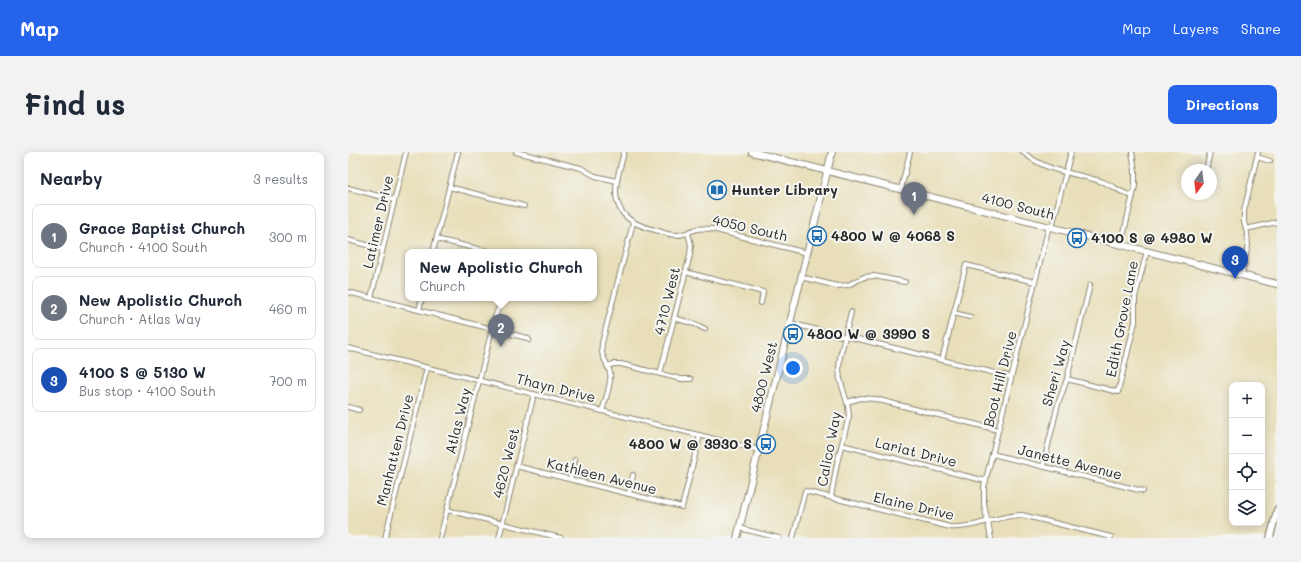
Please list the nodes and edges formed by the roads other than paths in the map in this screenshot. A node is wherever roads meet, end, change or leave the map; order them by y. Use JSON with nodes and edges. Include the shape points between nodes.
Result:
{"nodes":[{"id":1,"x":406,"y":152,"type":"edge"},
{"id":2,"x":458,"y":152,"type":"edge"},
{"id":3,"x":516,"y":152,"type":"edge"},
{"id":4,"x":624,"y":152,"type":"edge"},
{"id":5,"x":752,"y":152,"type":"edge"},
{"id":6,"x":832,"y":152,"type":"edge"},
{"id":7,"x":910,"y":152,"type":"edge"},
{"id":8,"x":1023,"y":152,"type":"edge"},
{"id":9,"x":1071,"y":152,"type":"edge"},
{"id":10,"x":1132,"y":152,"type":"edge"},
{"id":11,"x":1210,"y":152,"type":"edge"},
{"id":12,"x":1258,"y":152,"type":"edge"},
{"id":13,"x":1257,"y":157,"type":"junction"},
{"id":14,"x":1270,"y":160,"type":"dead end"},
{"id":15,"x":1207,"y":164,"type":"edge"},
{"id":16,"x":828,"y":171,"type":"junction"},
{"id":17,"x":1066,"y":173,"type":"junction"},
{"id":18,"x":617,"y":182,"type":"junction"},
{"id":19,"x":449,"y":187,"type":"junction"},
{"id":20,"x":348,"y":188,"type":"edge"},
{"id":21,"x":901,"y":189,"type":"junction"},
{"id":22,"x":1133,"y":196,"type":"junction"},
{"id":23,"x":394,"y":200,"type":"junction"},
{"id":24,"x":524,"y":206,"type":"dead end"},
{"id":25,"x":1277,"y":222,"type":"edge"},
{"id":26,"x":633,"y":223,"type":"junction"},
{"id":27,"x":1050,"y":227,"type":"junction"},
{"id":28,"x":1246,"y":229,"type":"junction"},
{"id":29,"x":688,"y":233,"type":"junction"},
{"id":30,"x":436,"y":239,"type":"junction"},
{"id":31,"x":348,"y":240,"type":"edge"},
{"id":32,"x":1121,"y":245,"type":"junction"},
{"id":33,"x":382,"y":249,"type":"junction"},
{"id":34,"x":434,"y":249,"type":"edge"},
{"id":35,"x":478,"y":249,"type":"edge"},
{"id":36,"x":1146,"y":251,"type":"junction"},
{"id":37,"x":807,"y":253,"type":"junction"},
{"id":38,"x":685,"y":272,"type":"junction"},
{"id":39,"x":1242,"y":275,"type":"junction"},
{"id":40,"x":801,"y":277,"type":"junction"},
{"id":41,"x":905,"y":282,"type":"dead end"},
{"id":42,"x":1035,"y":282,"type":"junction"},
{"id":43,"x":1277,"y":284,"type":"edge"},
{"id":44,"x":1090,"y":285,"type":"dead end"},
{"id":45,"x":348,"y":292,"type":"edge"},
{"id":46,"x":371,"y":298,"type":"junction"},
{"id":47,"x":421,"y":301,"type":"edge"},
{"id":48,"x":760,"y":303,"type":"dead end"},
{"id":49,"x":498,"y":309,"type":"dead end"},
{"id":50,"x":419,"y":310,"type":"junction"},
{"id":51,"x":851,"y":312,"type":"dead end"},
{"id":52,"x":954,"y":313,"type":"junction"},
{"id":53,"x":970,"y":317,"type":"dead end"},
{"id":54,"x":674,"y":318,"type":"junction"},
{"id":55,"x":790,"y":323,"type":"junction"},
{"id":56,"x":492,"y":329,"type":"junction"},
{"id":57,"x":705,"y":329,"type":"dead end"},
{"id":58,"x":845,"y":336,"type":"junction"},
{"id":59,"x":529,"y":340,"type":"dead end"},
{"id":60,"x":348,"y":348,"type":"edge"},
{"id":61,"x":942,"y":360,"type":"junction"},
{"id":62,"x":607,"y":366,"type":"junction"},
{"id":63,"x":427,"y":368,"type":"junction"},
{"id":64,"x":660,"y":374,"type":"junction"},
{"id":65,"x":1011,"y":377,"type":"junction"},
{"id":66,"x":691,"y":379,"type":"dead end"},
{"id":67,"x":1067,"y":379,"type":"junction"},
{"id":68,"x":479,"y":381,"type":"junction"},
{"id":69,"x":534,"y":394,"type":"junction"},
{"id":70,"x":847,"y":402,"type":"junction"},
{"id":71,"x":348,"y":407,"type":"edge"},
{"id":72,"x":359,"y":410,"type":"dead end"},
{"id":73,"x":602,"y":411,"type":"junction"},
{"id":74,"x":998,"y":430,"type":"junction"},
{"id":75,"x":700,"y":435,"type":"junction"},
{"id":76,"x":842,"y":445,"type":"junction"},
{"id":77,"x":759,"y":450,"type":"junction"},
{"id":78,"x":992,"y":454,"type":"junction"},
{"id":79,"x":575,"y":460,"type":"dead end"},
{"id":80,"x":516,"y":466,"type":"junction"},
{"id":81,"x":1043,"y":466,"type":"junction"},
{"id":82,"x":633,"y":475,"type":"dead end"},
{"id":83,"x":570,"y":479,"type":"junction"},
{"id":84,"x":986,"y":481,"type":"junction"},
{"id":85,"x":1143,"y":491,"type":"dead end"},
{"id":86,"x":629,"y":494,"type":"junction"},
{"id":87,"x":831,"y":497,"type":"junction"},
{"id":88,"x":447,"y":510,"type":"junction"},
{"id":89,"x":1277,"y":510,"type":"edge"},
{"id":90,"x":987,"y":521,"type":"junction"},
{"id":91,"x":502,"y":523,"type":"junction"},
{"id":92,"x":739,"y":528,"type":"junction"},
{"id":93,"x":385,"y":538,"type":"edge"},
{"id":94,"x":440,"y":538,"type":"edge"},
{"id":95,"x":498,"y":538,"type":"edge"},
{"id":96,"x":561,"y":538,"type":"edge"},
{"id":97,"x":737,"y":538,"type":"edge"},
{"id":98,"x":779,"y":538,"type":"edge"},
{"id":99,"x":793,"y":538,"type":"edge"},
{"id":100,"x":991,"y":538,"type":"edge"},
{"id":101,"x":1110,"y":538,"type":"edge"},
{"id":102,"x":1270,"y":538,"type":"edge"}],
"edges":[{"from":1,"to":23,"type":"street","name":"Latimer Drive"},
{"from":2,"to":19,"type":"street"},
{"from":3,"to":18,"type":"street","via":[[581,168],[595,176]]},
{"from":4,"to":18,"type":"street"},
{"from":5,"to":16,"type":"main road","name":"4100 South"},
{"from":6,"to":16,"type":"main road","name":"4800 West"},
{"from":7,"to":21,"type":"street"},
{"from":8,"to":17,"type":"street","via":[[1040,164]]},
{"from":9,"to":17,"type":"street","name":"Boot Hill Drive"},
{"from":10,"to":22,"type":"street","via":[[1135,176]]},
{"from":11,"to":15,"type":"street"},
{"from":12,"to":13,"type":"street"},
{"from":13,"to":14,"type":"street"},
{"from":13,"to":28,"type":"street","via":[[1244,211]]},
{"from":16,"to":21,"type":"main road","name":"4100 South"},
{"from":16,"to":37,"type":"main road","name":"4800 West"},
{"from":17,"to":22,"type":"street","via":[[1101,182]]},
{"from":17,"to":27,"type":"street","name":"Boot Hill Drive"},
{"from":18,"to":26,"type":"street","via":[[616,196],[620,207]]},
{"from":19,"to":24,"type":"street"},
{"from":19,"to":30,"type":"street"},
{"from":20,"to":23,"type":"street"},
{"from":21,"to":27,"type":"main road","name":"4100 South"},
{"from":22,"to":32,"type":"street"},
{"from":23,"to":33,"type":"street","name":"Latimer Drive"},
{"from":25,"to":28,"type":"street"},
{"from":26,"to":29,"type":"street","name":"4050 South","via":[[672,234]]},
{"from":26,"to":62,"type":"street","via":[[602,343],[602,356]]},
{"from":27,"to":32,"type":"main road","name":"4100 South"},
{"from":27,"to":42,"type":"street","name":"Boot Hill Drive"},
{"from":28,"to":39,"type":"street","via":[[1248,248]]},
{"from":29,"to":37,"type":"street","name":"4050 South","via":[[712,229]]},
{"from":29,"to":38,"type":"street","name":"4710 West","via":[[691,245]]},
{"from":30,"to":34,"type":"street"},
{"from":30,"to":35,"type":"street"},
{"from":31,"to":33,"type":"street"},
{"from":32,"to":36,"type":"main road","name":"4100 South"},
{"from":33,"to":46,"type":"street","name":"Latimer Drive"},
{"from":36,"to":39,"type":"main road","name":"4100 South"},
{"from":36,"to":67,"type":"street","name":"Edith Grove Lane","via":[[1135,297],[1135,322],[1118,392]]},
{"from":37,"to":40,"type":"main road","name":"4800 West"},
{"from":38,"to":48,"type":"street","via":[[763,292]]},
{"from":38,"to":54,"type":"street","name":"4710 West"},
{"from":39,"to":43,"type":"main road","name":"4100 South"},
{"from":40,"to":41,"type":"street","via":[[837,286],[874,276]]},
{"from":40,"to":55,"type":"main road","name":"4800 West"},
{"from":42,"to":52,"type":"street","via":[[966,265]]},
{"from":42,"to":65,"type":"street","name":"Boot Hill Drive"},
{"from":44,"to":67,"type":"street","name":"Sheri Way"},
{"from":45,"to":46,"type":"street"},
{"from":46,"to":50,"type":"street"},
{"from":47,"to":50,"type":"street"},
{"from":49,"to":56,"type":"street","name":"Atlas Way"},
{"from":50,"to":56,"type":"street"},
{"from":51,"to":58,"type":"street","name":"Calico Way"},
{"from":52,"to":53,"type":"street"},
{"from":52,"to":61,"type":"street"},
{"from":54,"to":57,"type":"street"},
{"from":54,"to":64,"type":"street","name":"4710 West"},
{"from":55,"to":58,"type":"street"},
{"from":55,"to":77,"type":"main road","name":"4800 West"},
{"from":56,"to":59,"type":"street"},
{"from":56,"to":68,"type":"street","name":"Atlas Way"},
{"from":58,"to":61,"type":"street"},
{"from":58,"to":70,"type":"street","name":"Calico Way","via":[[839,373]]},
{"from":60,"to":63,"type":"street","name":"Thayn Drive"},
{"from":61,"to":65,"type":"street"},
{"from":62,"to":64,"type":"street","via":[[618,363]]},
{"from":62,"to":73,"type":"street","via":[[610,378]]},
{"from":63,"to":68,"type":"street","name":"Thayn Drive"},
{"from":63,"to":93,"type":"street","name":"Manhatten Drive"},
{"from":64,"to":66,"type":"street"},
{"from":65,"to":74,"type":"street","name":"Boot Hill Drive"},
{"from":67,"to":81,"type":"street","name":"Sheri Way","via":[[1058,404]]},
{"from":68,"to":69,"type":"street","name":"Thayn Drive"},
{"from":68,"to":88,"type":"street","name":"Atlas Way"},
{"from":69,"to":73,"type":"street","name":"Thayn Drive"},
{"from":69,"to":80,"type":"street","name":"4620 West"},
{"from":70,"to":74,"type":"street","via":[[865,398],[875,399]]},
{"from":70,"to":76,"type":"street","name":"Calico Way","via":[[849,416]]},
{"from":71,"to":72,"type":"street"},
{"from":73,"to":75,"type":"street","name":"Thayn Drive"},
{"from":74,"to":78,"type":"street","name":"Boot Hill Drive"},
{"from":75,"to":77,"type":"street","name":"Thayn Drive"},
{"from":75,"to":86,"type":"street","name":"Kathleen Avenue","via":[[682,507]]},
{"from":76,"to":84,"type":"street","name":"Lariat Drive"},
{"from":76,"to":87,"type":"street","name":"Calico Way"},
{"from":77,"to":92,"type":"main road","name":"4800 West"},
{"from":78,"to":81,"type":"street","name":"Janette Avenue"},
{"from":78,"to":84,"type":"street","name":"Boot Hill Drive"},
{"from":79,"to":83,"type":"street"},
{"from":80,"to":83,"type":"street","name":"Kathleen Avenue"},
{"from":80,"to":91,"type":"street","name":"4620 West"},
{"from":81,"to":85,"type":"street","name":"Janette Avenue"},
{"from":82,"to":86,"type":"street"},
{"from":83,"to":86,"type":"street","name":"Kathleen Avenue"},
{"from":84,"to":90,"type":"street","name":"Boot Hill Drive","via":[[984,499]]},
{"from":87,"to":90,"type":"street","name":"Elaine Drive","via":[[950,527]]},
{"from":87,"to":99,"type":"street","name":"Elaine Drive","via":[[805,491]]},
{"from":88,"to":91,"type":"street"},
{"from":88,"to":94,"type":"street","name":"Atlas Way"},
{"from":89,"to":102,"type":"street"},
{"from":90,"to":100,"type":"street","name":"Boot Hill Drive"},
{"from":90,"to":101,"type":"street","name":"Elaine Drive","via":[[1025,516]]},
{"from":91,"to":95,"type":"street","name":"4620 West"},
{"from":91,"to":96,"type":"street"},
{"from":92,"to":97,"type":"main road","name":"4800 West"},
{"from":92,"to":98,"type":"street"}]}
